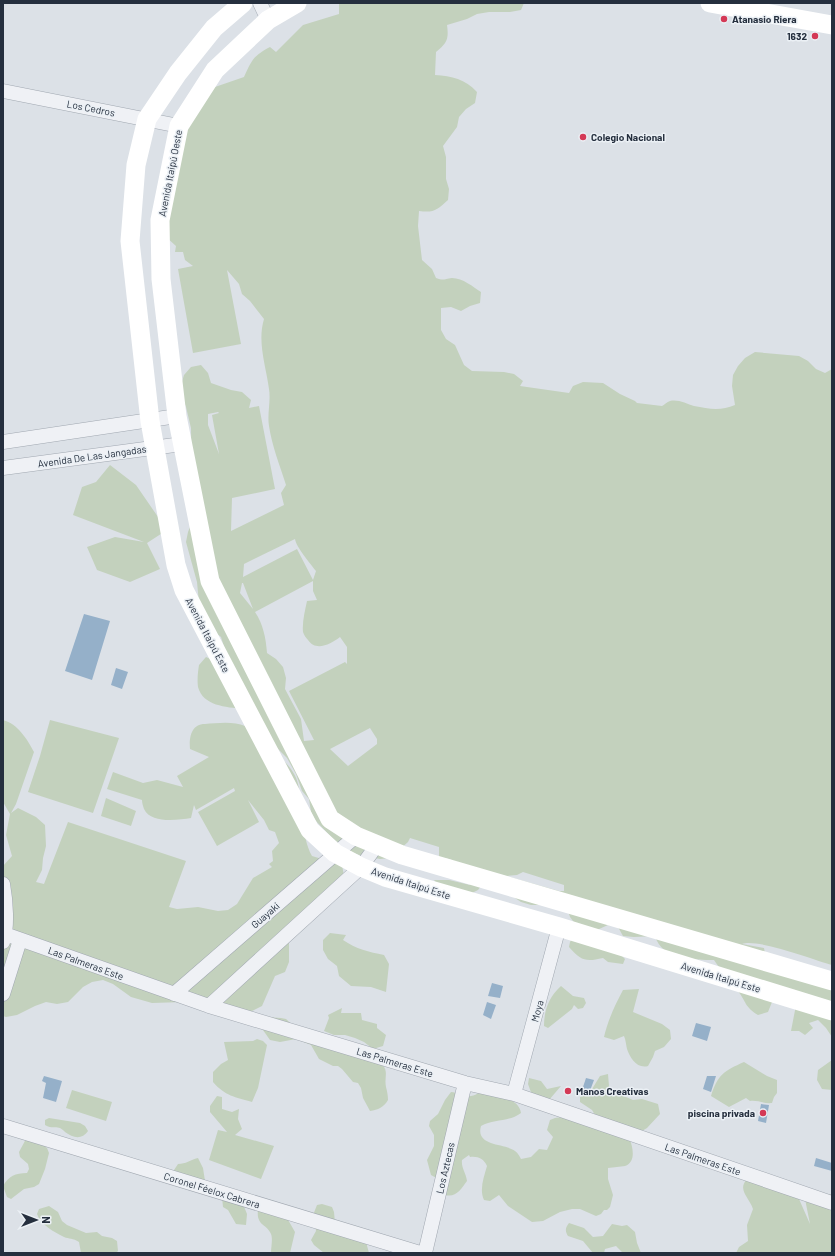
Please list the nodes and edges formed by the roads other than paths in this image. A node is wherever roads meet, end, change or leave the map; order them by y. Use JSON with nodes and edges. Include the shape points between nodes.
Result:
{"nodes":[{"id":1,"x":243,"y":3,"type":"edge"},
{"id":2,"x":260,"y":3,"type":"edge"},
{"id":3,"x":297,"y":3,"type":"edge"},
{"id":4,"x":710,"y":3,"type":"edge"},
{"id":5,"x":268,"y":20,"type":"junction"},
{"id":6,"x":832,"y":25,"type":"edge"},
{"id":7,"x":3,"y":91,"type":"edge"},
{"id":8,"x":147,"y":119,"type":"junction"},
{"id":9,"x":179,"y":126,"type":"junction"},
{"id":10,"x":177,"y":416,"type":"junction"},
{"id":11,"x":150,"y":421,"type":"junction"},
{"id":12,"x":3,"y":442,"type":"edge"},
{"id":13,"x":182,"y":444,"type":"junction"},
{"id":14,"x":155,"y":447,"type":"junction"},
{"id":15,"x":3,"y":468,"type":"edge"},
{"id":16,"x":210,"y":581,"type":"junction"},
{"id":17,"x":184,"y":590,"type":"junction"},
{"id":18,"x":356,"y":836,"type":"junction"},
{"id":19,"x":377,"y":846,"type":"junction"},
{"id":20,"x":335,"y":853,"type":"junction"},
{"id":21,"x":361,"y":867,"type":"junction"},
{"id":22,"x":3,"y":884,"type":"edge"},
{"id":23,"x":559,"y":927,"type":"junction"},
{"id":24,"x":4,"y":938,"type":"edge"},
{"id":25,"x":20,"y":940,"type":"junction"},
{"id":26,"x":832,"y":981,"type":"edge"},
{"id":27,"x":3,"y":994,"type":"edge"},
{"id":28,"x":174,"y":994,"type":"junction"},
{"id":29,"x":209,"y":1006,"type":"junction"},
{"id":30,"x":832,"y":1011,"type":"edge"},
{"id":31,"x":466,"y":1083,"type":"junction"},
{"id":32,"x":514,"y":1094,"type":"junction"},
{"id":33,"x":3,"y":1126,"type":"edge"},
{"id":34,"x":832,"y":1203,"type":"edge"},
{"id":35,"x":420,"y":1253,"type":"edge"},
{"id":36,"x":425,"y":1253,"type":"edge"}],
"edges":[{"from":1,"to":8,"type":"street","via":[[214,28],[178,73]]},
{"from":2,"to":5,"type":"street"},
{"from":3,"to":5,"type":"street","name":"Avenida Itaipú Oeste"},
{"from":4,"to":6,"type":"street"},
{"from":5,"to":9,"type":"street","name":"Avenida Itaipú Oeste","via":[[215,70]]},
{"from":7,"to":8,"type":"street","name":"Los Cedros"},
{"from":8,"to":9,"type":"street","name":"Los Cedros"},
{"from":8,"to":11,"type":"street","via":[[136,165],[130,241]]},
{"from":9,"to":10,"type":"street","name":"Avenida Itaipú Oeste","via":[[160,220],[161,279]]},
{"from":10,"to":11,"type":"street"},
{"from":10,"to":13,"type":"street"},
{"from":11,"to":12,"type":"street"},
{"from":11,"to":14,"type":"street","name":"Avenida Itaipú Este"},
{"from":13,"to":14,"type":"street","name":"Avenida De Las Jangadas"},
{"from":13,"to":16,"type":"street"},
{"from":14,"to":15,"type":"street","name":"Avenida De Las Jangadas"},
{"from":14,"to":17,"type":"street","name":"Avenida Itaipú Este","via":[[176,565]]},
{"from":16,"to":17,"type":"street"},
{"from":16,"to":18,"type":"street","via":[[330,819]]},
{"from":17,"to":20,"type":"street","name":"Avenida Itaipú Este","via":[[310,830]]},
{"from":18,"to":19,"type":"street"},
{"from":18,"to":20,"type":"street","name":"Guayaki"},
{"from":19,"to":21,"type":"street"},
{"from":19,"to":26,"type":"street"},
{"from":20,"to":21,"type":"street","name":"Avenida Itaipú Este"},
{"from":20,"to":28,"type":"street","name":"Guayaki"},
{"from":21,"to":23,"type":"street","name":"Avenida Itaipú Este"},
{"from":21,"to":29,"type":"street"},
{"from":22,"to":24,"type":"street","name":"Las Palmeras Este"},
{"from":23,"to":30,"type":"street","name":"Avenida Itaipú Este"},
{"from":23,"to":32,"type":"street","name":"Moya"},
{"from":24,"to":25,"type":"street","name":"Las Palmeras Este"},
{"from":25,"to":27,"type":"street"},
{"from":25,"to":28,"type":"street","name":"Las Palmeras Este"},
{"from":28,"to":29,"type":"street","name":"Las Palmeras Este"},
{"from":29,"to":31,"type":"street","name":"Las Palmeras Este"},
{"from":31,"to":32,"type":"street","name":"Las Palmeras Este"},
{"from":31,"to":36,"type":"street","name":"Los Aztecas"},
{"from":32,"to":34,"type":"street","name":"Las Palmeras Este"},
{"from":33,"to":35,"type":"street","name":"Coronel Féelox Cabrera"}]}
